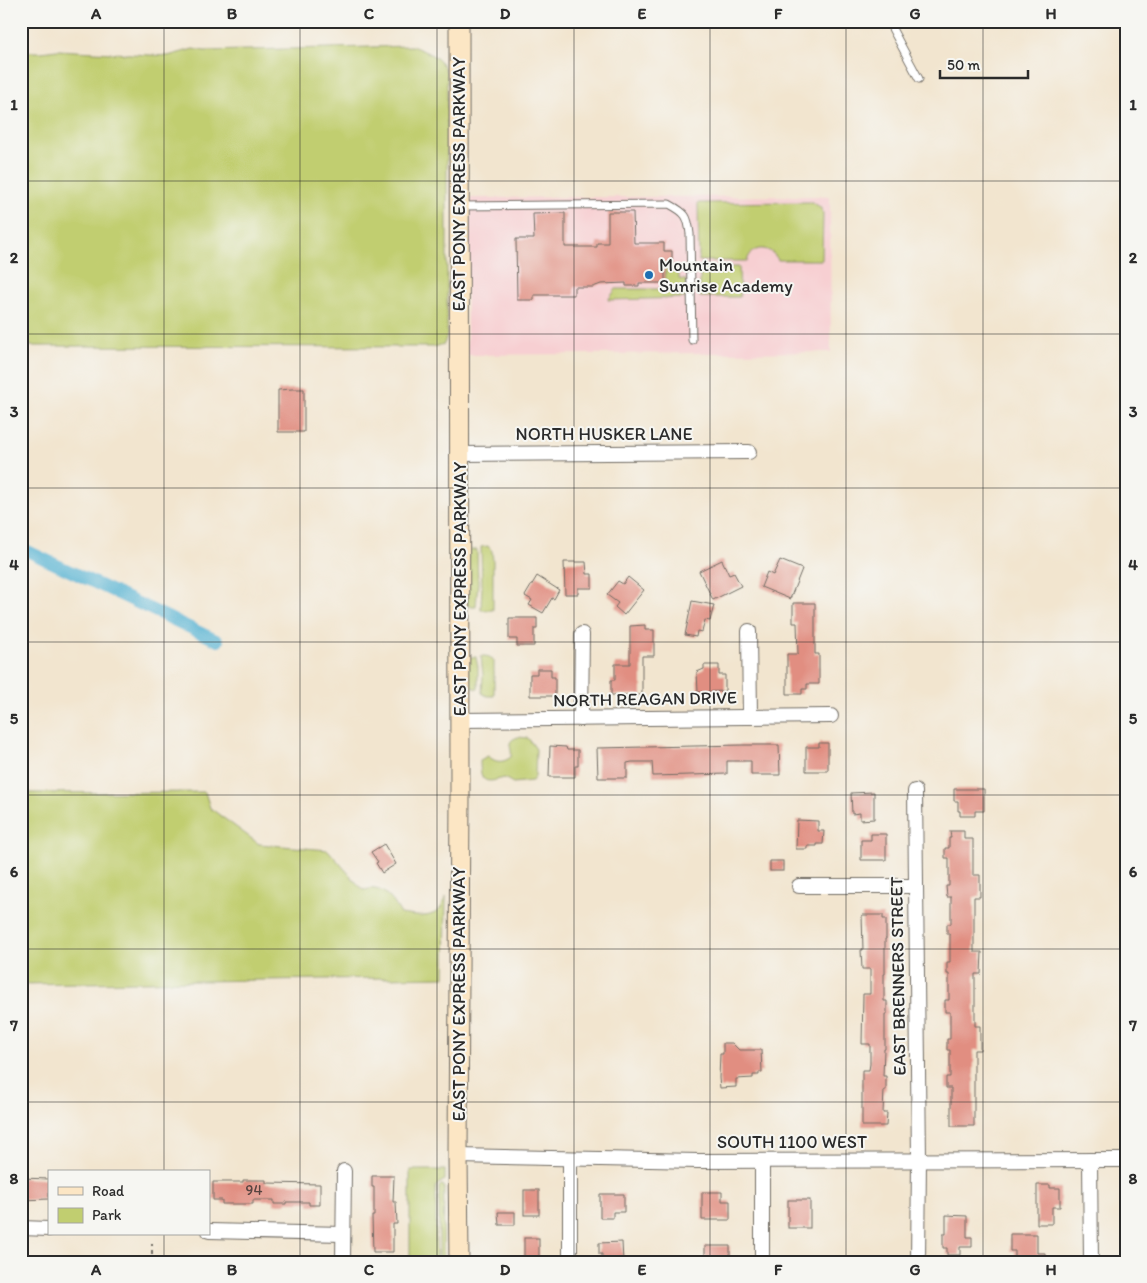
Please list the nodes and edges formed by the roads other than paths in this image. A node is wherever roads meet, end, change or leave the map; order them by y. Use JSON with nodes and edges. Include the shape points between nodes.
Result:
{"nodes":[{"id":1,"x":459,"y":21,"type":"edge"},
{"id":2,"x":888,"y":21,"type":"edge"},
{"id":3,"x":920,"y":79,"type":"dead end"},
{"id":4,"x":460,"y":206,"type":"junction"},
{"id":5,"x":692,"y":340,"type":"dead end"},
{"id":6,"x":749,"y":452,"type":"dead end"},
{"id":7,"x":460,"y":454,"type":"junction"},
{"id":8,"x":750,"y":631,"type":"dead end"},
{"id":9,"x":582,"y":634,"type":"dead end"},
{"id":10,"x":750,"y":716,"type":"junction"},
{"id":11,"x":831,"y":716,"type":"dead end"},
{"id":12,"x":581,"y":719,"type":"junction"},
{"id":13,"x":460,"y":720,"type":"junction"},
{"id":14,"x":915,"y":791,"type":"dead end"},
{"id":15,"x":799,"y":886,"type":"dead end"},
{"id":16,"x":916,"y":886,"type":"junction"},
{"id":17,"x":458,"y":1156,"type":"junction"},
{"id":18,"x":570,"y":1159,"type":"junction"},
{"id":19,"x":919,"y":1160,"type":"junction"},
{"id":20,"x":1090,"y":1160,"type":"junction"},
{"id":21,"x":1126,"y":1160,"type":"edge"},
{"id":22,"x":762,"y":1161,"type":"junction"},
{"id":23,"x":344,"y":1172,"type":"dead end"},
{"id":24,"x":21,"y":1228,"type":"edge"},
{"id":25,"x":48,"y":1229,"type":"edge"},
{"id":26,"x":210,"y":1232,"type":"edge"},
{"id":27,"x":343,"y":1234,"type":"junction"},
{"id":28,"x":343,"y":1262,"type":"edge"},
{"id":29,"x":459,"y":1262,"type":"edge"},
{"id":30,"x":570,"y":1262,"type":"edge"},
{"id":31,"x":762,"y":1262,"type":"edge"},
{"id":32,"x":918,"y":1262,"type":"edge"},
{"id":33,"x":1091,"y":1262,"type":"edge"}],
"edges":[{"from":1,"to":4,"type":"street","name":"EAST PONY EXPRESS PARKWAY"},
{"from":2,"to":3,"type":"lane"},
{"from":4,"to":5,"type":"lane","via":[[668,204],[678,209],[688,219],[690,234]]},
{"from":4,"to":7,"type":"street","name":"EAST PONY EXPRESS PARKWAY"},
{"from":6,"to":7,"type":"street","name":"NORTH HUSKER LANE"},
{"from":7,"to":13,"type":"street","name":"EAST PONY EXPRESS PARKWAY"},
{"from":8,"to":10,"type":"street"},
{"from":9,"to":12,"type":"street"},
{"from":10,"to":11,"type":"street","name":"NORTH REAGAN DRIVE"},
{"from":10,"to":12,"type":"street","name":"NORTH REAGAN DRIVE"},
{"from":12,"to":13,"type":"street","name":"NORTH REAGAN DRIVE"},
{"from":13,"to":17,"type":"street","name":"EAST PONY EXPRESS PARKWAY"},
{"from":14,"to":16,"type":"street","name":"EAST BRENNERS STREET"},
{"from":15,"to":16,"type":"street"},
{"from":16,"to":19,"type":"street","name":"EAST BRENNERS STREET"},
{"from":17,"to":18,"type":"street","name":"SOUTH 1100 WEST"},
{"from":17,"to":29,"type":"street","name":"EAST PONY EXPRESS PARKWAY"},
{"from":18,"to":22,"type":"street","name":"SOUTH 1100 WEST"},
{"from":18,"to":30,"type":"street"},
{"from":19,"to":20,"type":"street","name":"SOUTH 1100 WEST"},
{"from":19,"to":22,"type":"street","name":"SOUTH 1100 WEST"},
{"from":19,"to":32,"type":"street","name":"EAST BRENNERS STREET"},
{"from":20,"to":21,"type":"street","name":"SOUTH 1100 WEST"},
{"from":20,"to":33,"type":"street"},
{"from":22,"to":31,"type":"street"},
{"from":23,"to":27,"type":"street"},
{"from":24,"to":25,"type":"street"},
{"from":26,"to":27,"type":"street"},
{"from":27,"to":28,"type":"street"}]}
